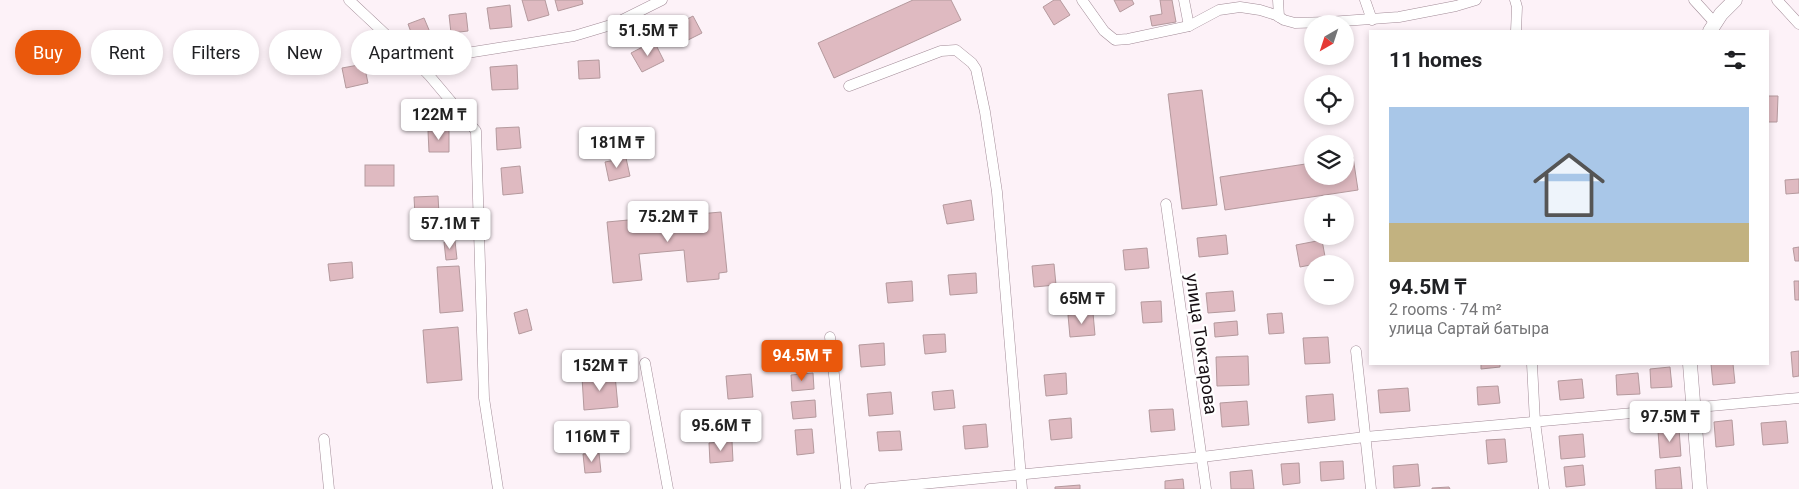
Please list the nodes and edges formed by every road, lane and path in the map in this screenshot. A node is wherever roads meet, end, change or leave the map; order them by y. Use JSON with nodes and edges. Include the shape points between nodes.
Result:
{"nodes":[{"id":1,"x":349,"y":0,"type":"edge"},
{"id":2,"x":662,"y":0,"type":"edge"},
{"id":3,"x":1082,"y":0,"type":"edge"},
{"id":4,"x":1184,"y":0,"type":"edge"},
{"id":5,"x":1278,"y":0,"type":"edge"},
{"id":6,"x":1365,"y":0,"type":"edge"},
{"id":7,"x":1476,"y":0,"type":"edge"},
{"id":8,"x":1515,"y":0,"type":"edge"},
{"id":9,"x":1694,"y":0,"type":"edge"},
{"id":10,"x":1735,"y":0,"type":"edge"},
{"id":11,"x":1777,"y":0,"type":"edge"},
{"id":12,"x":1279,"y":17,"type":"junction"},
{"id":13,"x":1372,"y":20,"type":"junction"},
{"id":14,"x":1799,"y":24,"type":"edge"},
{"id":15,"x":1189,"y":26,"type":"junction"},
{"id":16,"x":1712,"y":27,"type":"edge"},
{"id":17,"x":381,"y":30,"type":"edge"},
{"id":18,"x":1516,"y":30,"type":"edge"},
{"id":19,"x":472,"y":52,"type":"edge"},
{"id":20,"x":429,"y":75,"type":"edge"},
{"id":21,"x":849,"y":86,"type":"dead end"},
{"id":22,"x":1166,"y":204,"type":"dead end"},
{"id":23,"x":830,"y":337,"type":"dead end"},
{"id":24,"x":1356,"y":351,"type":"dead end"},
{"id":25,"x":645,"y":363,"type":"dead end"},
{"id":26,"x":1532,"y":365,"type":"edge"},
{"id":27,"x":1690,"y":365,"type":"edge"},
{"id":28,"x":1799,"y":398,"type":"edge"},
{"id":29,"x":1694,"y":406,"type":"junction"},
{"id":30,"x":1535,"y":422,"type":"junction"},
{"id":31,"x":1365,"y":437,"type":"junction"},
{"id":32,"x":324,"y":439,"type":"dead end"},
{"id":33,"x":1202,"y":457,"type":"junction"},
{"id":34,"x":1020,"y":475,"type":"junction"},
{"id":35,"x":329,"y":489,"type":"edge"},
{"id":36,"x":498,"y":489,"type":"edge"},
{"id":37,"x":668,"y":489,"type":"edge"},
{"id":38,"x":846,"y":489,"type":"edge"},
{"id":39,"x":870,"y":489,"type":"edge"},
{"id":40,"x":1022,"y":489,"type":"edge"},
{"id":41,"x":1206,"y":489,"type":"edge"},
{"id":42,"x":1371,"y":489,"type":"edge"},
{"id":43,"x":1544,"y":489,"type":"edge"},
{"id":44,"x":1700,"y":489,"type":"edge"}],
"edges":[{"from":1,"to":17,"type":"street"},
{"from":2,"to":19,"type":"street","via":[[614,24],[574,36]]},
{"from":3,"to":15,"type":"street","via":[[1104,31],[1115,40]]},
{"from":4,"to":15,"type":"street"},
{"from":5,"to":12,"type":"street"},
{"from":6,"to":13,"type":"street"},
{"from":7,"to":13,"type":"street"},
{"from":8,"to":18,"type":"street"},
{"from":9,"to":16,"type":"street"},
{"from":10,"to":16,"type":"street"},
{"from":11,"to":14,"type":"street"},
{"from":12,"to":13,"type":"street","via":[[1295,23]]},
{"from":12,"to":15,"type":"street","via":[[1240,7],[1219,10]]},
{"from":20,"to":36,"type":"street","via":[[476,131],[484,398]]},
{"from":21,"to":34,"type":"street","via":[[941,51],[956,50],[976,69],[997,192]]},
{"from":22,"to":33,"type":"street","name":"улица Токтарова"},
{"from":23,"to":38,"type":"street"},
{"from":24,"to":31,"type":"street"},
{"from":25,"to":37,"type":"street"},
{"from":26,"to":30,"type":"street"},
{"from":27,"to":29,"type":"street"},
{"from":28,"to":29,"type":"street"},
{"from":29,"to":30,"type":"street"},
{"from":29,"to":44,"type":"street"},
{"from":30,"to":31,"type":"street"},
{"from":30,"to":43,"type":"street"},
{"from":31,"to":33,"type":"street"},
{"from":31,"to":42,"type":"street"},
{"from":32,"to":35,"type":"street"},
{"from":33,"to":34,"type":"street"},
{"from":33,"to":41,"type":"street","name":"улица Токтарова"},
{"from":34,"to":39,"type":"street"},
{"from":34,"to":40,"type":"street"}]}
